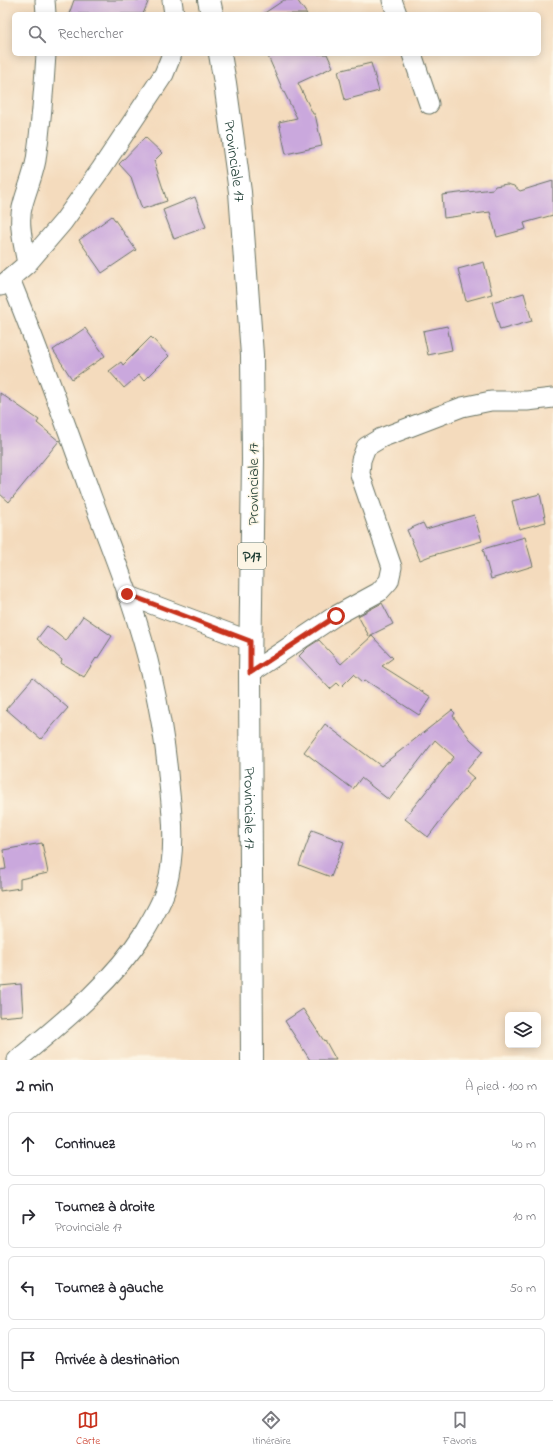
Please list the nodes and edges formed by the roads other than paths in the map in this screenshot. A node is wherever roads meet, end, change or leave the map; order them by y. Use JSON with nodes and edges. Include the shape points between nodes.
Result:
{"nodes":[{"id":1,"x":45,"y":0,"type":"edge"},
{"id":2,"x":172,"y":0,"type":"edge"},
{"id":3,"x":209,"y":0,"type":"edge"},
{"id":4,"x":392,"y":0,"type":"edge"},
{"id":5,"x":46,"y":12,"type":"edge"},
{"id":6,"x":174,"y":12,"type":"edge"},
{"id":7,"x":212,"y":12,"type":"edge"},
{"id":8,"x":396,"y":12,"type":"edge"},
{"id":9,"x":46,"y":56,"type":"edge"},
{"id":10,"x":171,"y":56,"type":"edge"},
{"id":11,"x":220,"y":56,"type":"edge"},
{"id":12,"x":413,"y":56,"type":"edge"},
{"id":13,"x":429,"y":104,"type":"dead end"},
{"id":14,"x":27,"y":264,"type":"junction"},
{"id":15,"x":5,"y":283,"type":"edge"},
{"id":16,"x":553,"y":398,"type":"edge"},
{"id":17,"x":127,"y":594,"type":"junction"},
{"id":18,"x":250,"y":641,"type":"junction"},
{"id":19,"x":250,"y":673,"type":"junction"},
{"id":20,"x":17,"y":1060,"type":"edge"},
{"id":21,"x":252,"y":1060,"type":"edge"}],
"edges":[{"from":1,"to":5,"type":"street"},
{"from":2,"to":6,"type":"street"},
{"from":3,"to":7,"type":"main road"},
{"from":4,"to":8,"type":"street"},
{"from":9,"to":14,"type":"street","via":[[36,161],[22,204],[20,221]]},
{"from":10,"to":14,"type":"street","via":[[164,74],[101,169],[63,222]]},
{"from":11,"to":18,"type":"main road","name":"Provinciale 17","number":"P17","via":[[240,192],[252,355]]},
{"from":12,"to":13,"type":"street"},
{"from":14,"to":15,"type":"street"},
{"from":15,"to":17,"type":"street","via":[[39,350]]},
{"from":16,"to":19,"type":"street","via":[[491,401],[462,407],[381,438],[366,447],[361,460],[360,474],[392,568],[389,581],[379,592],[336,616]]},
{"from":17,"to":18,"type":"street"},
{"from":17,"to":20,"type":"street","via":[[152,676],[166,754],[173,842],[167,883],[156,913],[133,950],[111,976],[79,1008]]},
{"from":18,"to":19,"type":"main road","name":"Provinciale 17","number":"P17"},
{"from":19,"to":21,"type":"main road","name":"Provinciale 17","number":"P17"}]}
